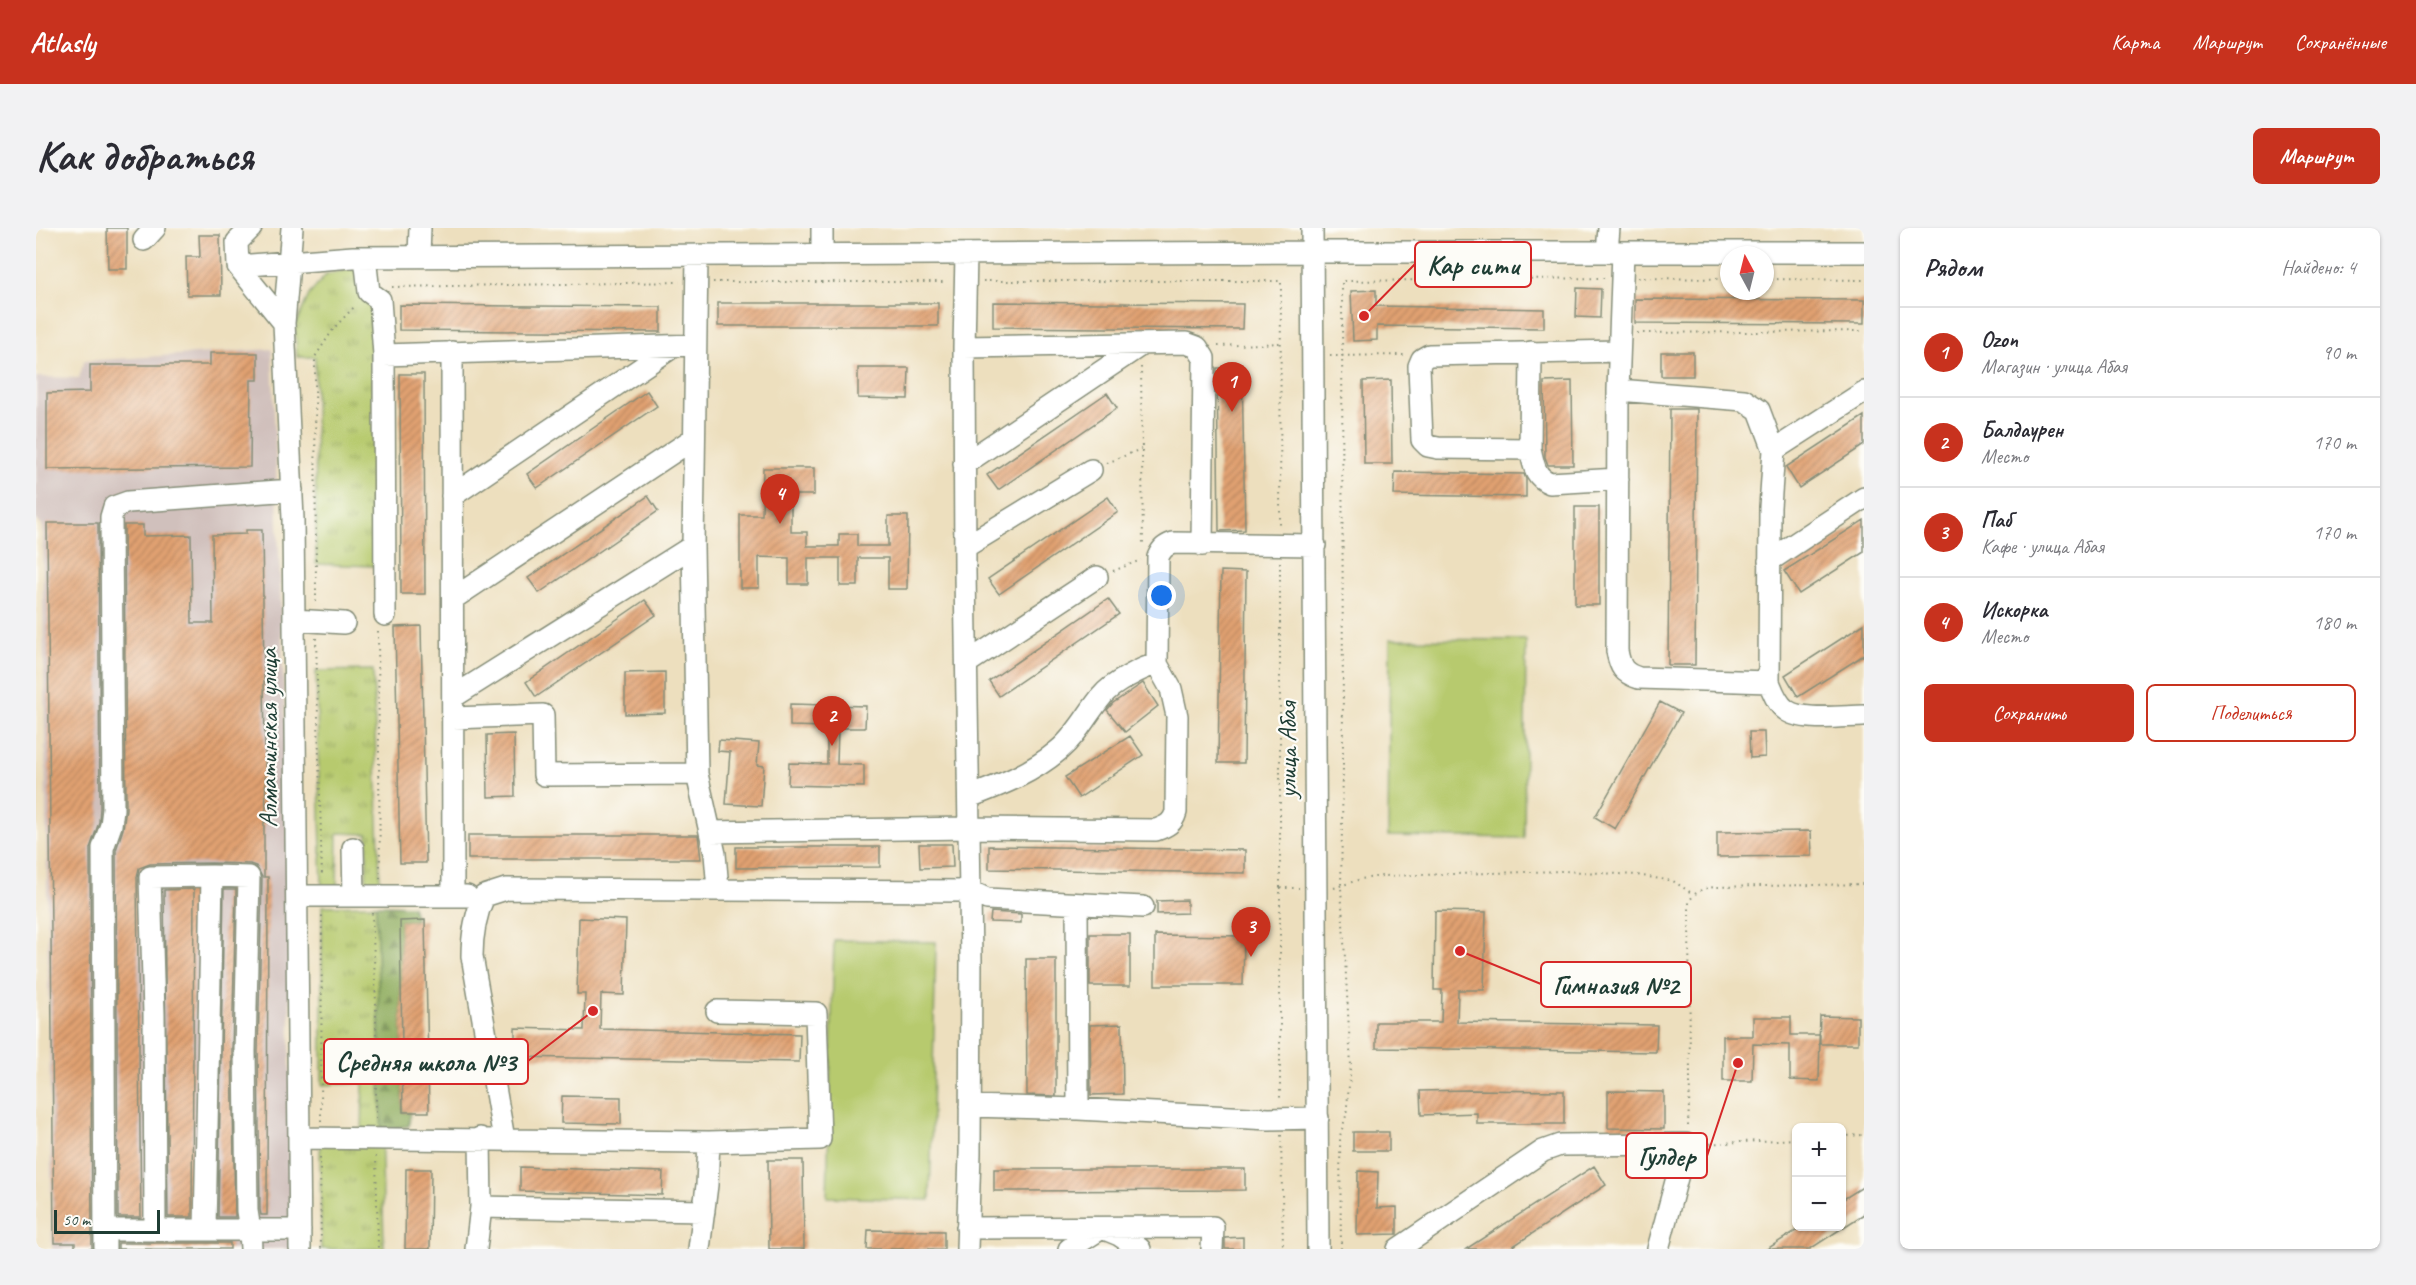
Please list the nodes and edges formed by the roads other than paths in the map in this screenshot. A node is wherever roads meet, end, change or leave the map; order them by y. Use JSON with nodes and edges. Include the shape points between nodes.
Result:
{"nodes":[{"id":1,"x":251,"y":228,"type":"edge"},
{"id":2,"x":292,"y":228,"type":"edge"},
{"id":3,"x":420,"y":228,"type":"edge"},
{"id":4,"x":822,"y":228,"type":"edge"},
{"id":5,"x":1312,"y":228,"type":"edge"},
{"id":6,"x":1609,"y":228,"type":"edge"},
{"id":7,"x":1862,"y":246,"type":"edge"},
{"id":8,"x":1312,"y":252,"type":"junction"},
{"id":9,"x":1615,"y":252,"type":"junction"},
{"id":10,"x":697,"y":255,"type":"junction"},
{"id":11,"x":822,"y":255,"type":"junction"},
{"id":12,"x":966,"y":255,"type":"junction"},
{"id":13,"x":419,"y":256,"type":"junction"},
{"id":14,"x":365,"y":257,"type":"junction"},
{"id":15,"x":290,"y":261,"type":"junction"},
{"id":16,"x":238,"y":266,"type":"junction"},
{"id":17,"x":284,"y":323,"type":"junction"},
{"id":18,"x":1618,"y":342,"type":"junction"},
{"id":19,"x":1141,"y":345,"type":"junction"},
{"id":20,"x":684,"y":346,"type":"junction"},
{"id":21,"x":964,"y":347,"type":"junction"},
{"id":22,"x":452,"y":352,"type":"junction"},
{"id":23,"x":1531,"y":352,"type":"junction"},
{"id":24,"x":384,"y":355,"type":"junction"},
{"id":25,"x":1618,"y":390,"type":"junction"},
{"id":26,"x":1864,"y":392,"type":"edge"},
{"id":27,"x":693,"y":439,"type":"junction"},
{"id":28,"x":1530,"y":449,"type":"junction"},
{"id":29,"x":1774,"y":450,"type":"junction"},
{"id":30,"x":964,"y":464,"type":"junction"},
{"id":31,"x":1091,"y":470,"type":"road end"},
{"id":32,"x":1618,"y":479,"type":"junction"},
{"id":33,"x":292,"y":489,"type":"junction"},
{"id":34,"x":452,"y":496,"type":"junction"},
{"id":35,"x":1864,"y":498,"type":"edge"},
{"id":36,"x":1202,"y":545,"type":"junction"},
{"id":37,"x":1315,"y":545,"type":"junction"},
{"id":38,"x":693,"y":546,"type":"junction"},
{"id":39,"x":965,"y":547,"type":"junction"},
{"id":40,"x":1769,"y":561,"type":"junction"},
{"id":41,"x":1098,"y":577,"type":"road end"},
{"id":42,"x":454,"y":598,"type":"junction"},
{"id":43,"x":294,"y":620,"type":"junction"},
{"id":44,"x":382,"y":620,"type":"road end"},
{"id":45,"x":344,"y":623,"type":"dead end"},
{"id":46,"x":967,"y":663,"type":"junction"},
{"id":47,"x":1157,"y":664,"type":"junction"},
{"id":48,"x":1769,"y":682,"type":"junction"},
{"id":49,"x":453,"y":707,"type":"junction"},
{"id":50,"x":1864,"y":716,"type":"edge"},
{"id":51,"x":697,"y":774,"type":"junction"},
{"id":52,"x":969,"y":797,"type":"junction"},
{"id":53,"x":970,"y":828,"type":"junction"},
{"id":54,"x":710,"y":832,"type":"junction"},
{"id":55,"x":353,"y":848,"type":"dead end"},
{"id":56,"x":212,"y":876,"type":"junction"},
{"id":57,"x":718,"y":889,"type":"junction"},
{"id":58,"x":970,"y":891,"type":"junction"},
{"id":59,"x":297,"y":896,"type":"junction"},
{"id":60,"x":363,"y":896,"type":"junction"},
{"id":61,"x":453,"y":896,"type":"junction"},
{"id":62,"x":484,"y":896,"type":"junction"},
{"id":63,"x":1077,"y":904,"type":"junction"},
{"id":64,"x":1143,"y":907,"type":"dead end"},
{"id":65,"x":717,"y":1011,"type":"dead end"},
{"id":66,"x":970,"y":1106,"type":"junction"},
{"id":67,"x":1078,"y":1109,"type":"junction"},
{"id":68,"x":1318,"y":1118,"type":"junction"},
{"id":69,"x":299,"y":1138,"type":"junction"},
{"id":70,"x":480,"y":1138,"type":"junction"},
{"id":71,"x":504,"y":1139,"type":"junction"},
{"id":72,"x":709,"y":1142,"type":"junction"},
{"id":73,"x":481,"y":1207,"type":"junction"},
{"id":74,"x":704,"y":1211,"type":"junction"},
{"id":75,"x":1102,"y":1228,"type":"junction"},
{"id":76,"x":155,"y":1229,"type":"junction"},
{"id":77,"x":205,"y":1229,"type":"junction"},
{"id":78,"x":105,"y":1239,"type":"edge"},
{"id":79,"x":250,"y":1239,"type":"edge"},
{"id":80,"x":300,"y":1239,"type":"edge"},
{"id":81,"x":967,"y":1239,"type":"edge"},
{"id":82,"x":1134,"y":1248,"type":"edge"},
{"id":83,"x":476,"y":1249,"type":"edge"},
{"id":84,"x":699,"y":1249,"type":"edge"},
{"id":85,"x":1069,"y":1249,"type":"edge"},
{"id":86,"x":1212,"y":1249,"type":"edge"},
{"id":87,"x":1318,"y":1249,"type":"edge"},
{"id":88,"x":1398,"y":1249,"type":"edge"},
{"id":89,"x":1658,"y":1249,"type":"edge"}],
"edges":[{"from":1,"to":16,"type":"street","via":[[237,242]]},
{"from":2,"to":15,"type":"street","name":"Алматинская улица"},
{"from":3,"to":13,"type":"street"},
{"from":4,"to":11,"type":"street"},
{"from":5,"to":8,"type":"street","name":"улица Абая"},
{"from":6,"to":9,"type":"street"},
{"from":7,"to":9,"type":"street"},
{"from":8,"to":9,"type":"street"},
{"from":8,"to":12,"type":"street"},
{"from":8,"to":37,"type":"street","name":"улица Абая"},
{"from":9,"to":18,"type":"street","via":[[1622,278]]},
{"from":10,"to":11,"type":"street"},
{"from":10,"to":13,"type":"street"},
{"from":10,"to":20,"type":"street"},
{"from":11,"to":12,"type":"street"},
{"from":12,"to":21,"type":"street"},
{"from":13,"to":14,"type":"street"},
{"from":14,"to":15,"type":"street"},
{"from":14,"to":24,"type":"street","via":[[369,292],[380,300]]},
{"from":15,"to":16,"type":"street"},
{"from":15,"to":17,"type":"street","name":"Алматинская улица"},
{"from":16,"to":17,"type":"street"},
{"from":17,"to":33,"type":"street","name":"Алматинская улица"},
{"from":18,"to":23,"type":"street"},
{"from":18,"to":25,"type":"street"},
{"from":19,"to":21,"type":"street"},
{"from":19,"to":30,"type":"street"},
{"from":19,"to":36,"type":"street","via":[[1186,343],[1197,347],[1204,358]]},
{"from":20,"to":22,"type":"street"},
{"from":20,"to":27,"type":"street"},
{"from":20,"to":34,"type":"street"},
{"from":21,"to":30,"type":"street"},
{"from":22,"to":24,"type":"street"},
{"from":22,"to":34,"type":"street"},
{"from":23,"to":28,"type":"street"},
{"from":23,"to":28,"type":"street","via":[[1429,355],[1419,366],[1422,440],[1428,446]]},
{"from":24,"to":44,"type":"street"},
{"from":25,"to":29,"type":"street","via":[[1744,400],[1759,410]]},
{"from":25,"to":32,"type":"street"},
{"from":26,"to":29,"type":"street"},
{"from":27,"to":38,"type":"street"},
{"from":27,"to":42,"type":"street"},
{"from":28,"to":32,"type":"street","via":[[1541,480],[1550,483]]},
{"from":29,"to":40,"type":"street"},
{"from":30,"to":39,"type":"street"},
{"from":31,"to":39,"type":"street"},
{"from":32,"to":48,"type":"street","via":[[1619,666],[1627,675],[1639,678]]},
{"from":33,"to":43,"type":"street","name":"Алматинская улица"},
{"from":33,"to":78,"type":"street","via":[[128,502],[114,507],[111,517],[113,810],[103,848]]},
{"from":34,"to":42,"type":"street"},
{"from":35,"to":40,"type":"street"},
{"from":36,"to":37,"type":"street"},
{"from":36,"to":47,"type":"street","via":[[1173,543],[1166,545],[1158,557]]},
{"from":37,"to":68,"type":"street","name":"улица Абая"},
{"from":38,"to":49,"type":"street"},
{"from":38,"to":51,"type":"street"},
{"from":39,"to":46,"type":"street"},
{"from":40,"to":48,"type":"street"},
{"from":41,"to":46,"type":"street"},
{"from":42,"to":49,"type":"street"},
{"from":43,"to":45,"type":"street"},
{"from":43,"to":59,"type":"street","name":"Алматинская улица"},
{"from":46,"to":52,"type":"street"},
{"from":47,"to":52,"type":"street","via":[[1145,667],[1103,694],[1079,729],[1039,766]]},
{"from":47,"to":53,"type":"street","via":[[1171,689],[1177,716],[1174,820],[1156,830]]},
{"from":48,"to":50,"type":"street","via":[[1785,710],[1798,716]]},
{"from":49,"to":51,"type":"street","via":[[543,715],[544,775]]},
{"from":49,"to":61,"type":"street"},
{"from":51,"to":54,"type":"street"},
{"from":52,"to":53,"type":"street"},
{"from":53,"to":54,"type":"street"},
{"from":53,"to":58,"type":"street"},
{"from":54,"to":57,"type":"street"},
{"from":55,"to":60,"type":"street"},
{"from":56,"to":76,"type":"street","via":[[150,878]]},
{"from":56,"to":77,"type":"street"},
{"from":56,"to":79,"type":"street","via":[[249,877],[245,1062],[246,1211]]},
{"from":57,"to":58,"type":"street"},
{"from":57,"to":62,"type":"street","via":[[506,889]]},
{"from":58,"to":63,"type":"street","via":[[987,899]]},
{"from":58,"to":66,"type":"street"},
{"from":59,"to":60,"type":"street"},
{"from":59,"to":69,"type":"street","name":"Алматинская улица"},
{"from":60,"to":61,"type":"street"},
{"from":61,"to":62,"type":"street"},
{"from":62,"to":71,"type":"street","via":[[477,911],[472,956]]},
{"from":63,"to":64,"type":"street"},
{"from":63,"to":67,"type":"street"},
{"from":65,"to":72,"type":"street","via":[[816,1013],[820,1139]]},
{"from":66,"to":67,"type":"street"},
{"from":66,"to":81,"type":"street"},
{"from":67,"to":68,"type":"street"},
{"from":68,"to":87,"type":"street","name":"улица Абая"},
{"from":69,"to":70,"type":"street"},
{"from":69,"to":80,"type":"street","name":"Алматинская улица"},
{"from":70,"to":71,"type":"street"},
{"from":70,"to":73,"type":"street"},
{"from":71,"to":72,"type":"street"},
{"from":72,"to":74,"type":"street"},
{"from":73,"to":74,"type":"street"},
{"from":73,"to":83,"type":"street"},
{"from":74,"to":84,"type":"street"},
{"from":75,"to":81,"type":"street"},
{"from":75,"to":82,"type":"street"},
{"from":75,"to":85,"type":"street"},
{"from":75,"to":86,"type":"street","via":[[1213,1227]]},
{"from":76,"to":77,"type":"street"},
{"from":76,"to":78,"type":"street"},
{"from":77,"to":79,"type":"street"},
{"from":79,"to":80,"type":"street"},
{"from":88,"to":89,"type":"street","via":[[1551,1148],[1580,1144],[1686,1144]]}]}
